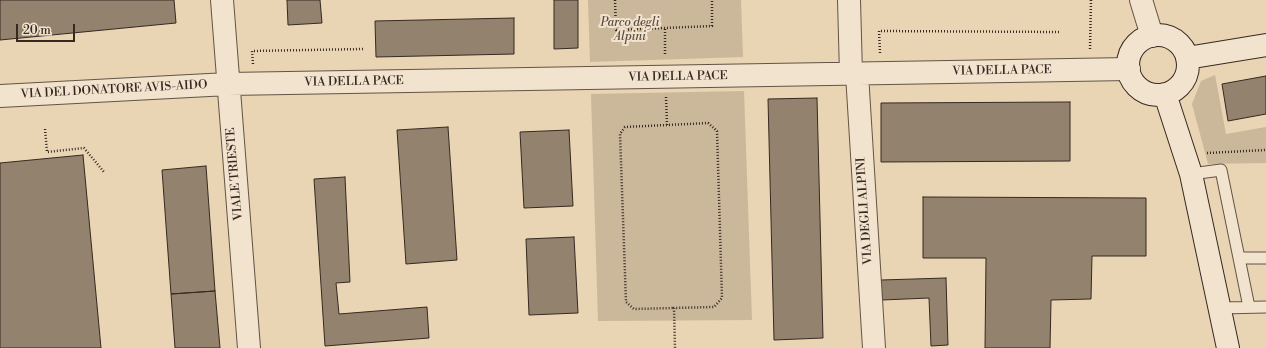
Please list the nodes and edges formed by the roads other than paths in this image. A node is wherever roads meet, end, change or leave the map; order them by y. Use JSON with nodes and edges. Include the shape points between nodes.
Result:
{"nodes":[{"id":1,"x":222,"y":0,"type":"edge"},
{"id":2,"x":849,"y":0,"type":"edge"},
{"id":3,"x":1141,"y":0,"type":"edge"},
{"id":4,"x":1152,"y":36,"type":"junction"},
{"id":5,"x":1266,"y":45,"type":"edge"},
{"id":6,"x":1187,"y":58,"type":"junction"},
{"id":7,"x":1129,"y":69,"type":"junction"},
{"id":8,"x":854,"y":74,"type":"junction"},
{"id":9,"x":228,"y":84,"type":"junction"},
{"id":10,"x":1166,"y":94,"type":"junction"},
{"id":11,"x":0,"y":96,"type":"edge"},
{"id":12,"x":1191,"y":174,"type":"junction"},
{"id":13,"x":1239,"y":258,"type":"junction"},
{"id":14,"x":1266,"y":258,"type":"edge"},
{"id":15,"x":1249,"y":307,"type":"junction"},
{"id":16,"x":1220,"y":308,"type":"junction"},
{"id":17,"x":1266,"y":308,"type":"edge"},
{"id":18,"x":249,"y":348,"type":"edge"},
{"id":19,"x":874,"y":348,"type":"edge"},
{"id":20,"x":1228,"y":348,"type":"edge"}],
"edges":[{"from":1,"to":9,"type":"street","name":"VIALE TRIESTE"},
{"from":2,"to":8,"type":"street","name":"VIA DEGLI ALPINI"},
{"from":3,"to":4,"type":"street"},
{"from":4,"to":6,"type":"street","via":[[1167,36],[1176,41],[1184,48]]},
{"from":4,"to":7,"type":"street","via":[[1135,46],[1130,55]]},
{"from":5,"to":6,"type":"street"},
{"from":6,"to":10,"type":"street","via":[[1188,72],[1184,80]]},
{"from":7,"to":8,"type":"street","name":"VIA DELLA PACE"},
{"from":7,"to":10,"type":"street","via":[[1135,83],[1142,90],[1151,94]]},
{"from":8,"to":9,"type":"street","name":"VIA DELLA PACE"},
{"from":8,"to":19,"type":"street","name":"VIA DEGLI ALPINI"},
{"from":9,"to":11,"type":"street","name":"VIA DEL DONATORE AVIS-AIDO"},
{"from":9,"to":18,"type":"street","name":"VIALE TRIESTE"},
{"from":10,"to":12,"type":"street"},
{"from":12,"to":13,"type":"lane","via":[[1221,170]]},
{"from":12,"to":16,"type":"street"},
{"from":13,"to":14,"type":"lane"},
{"from":13,"to":15,"type":"lane"},
{"from":15,"to":16,"type":"lane"},
{"from":15,"to":17,"type":"lane"},
{"from":16,"to":20,"type":"street"}]}
